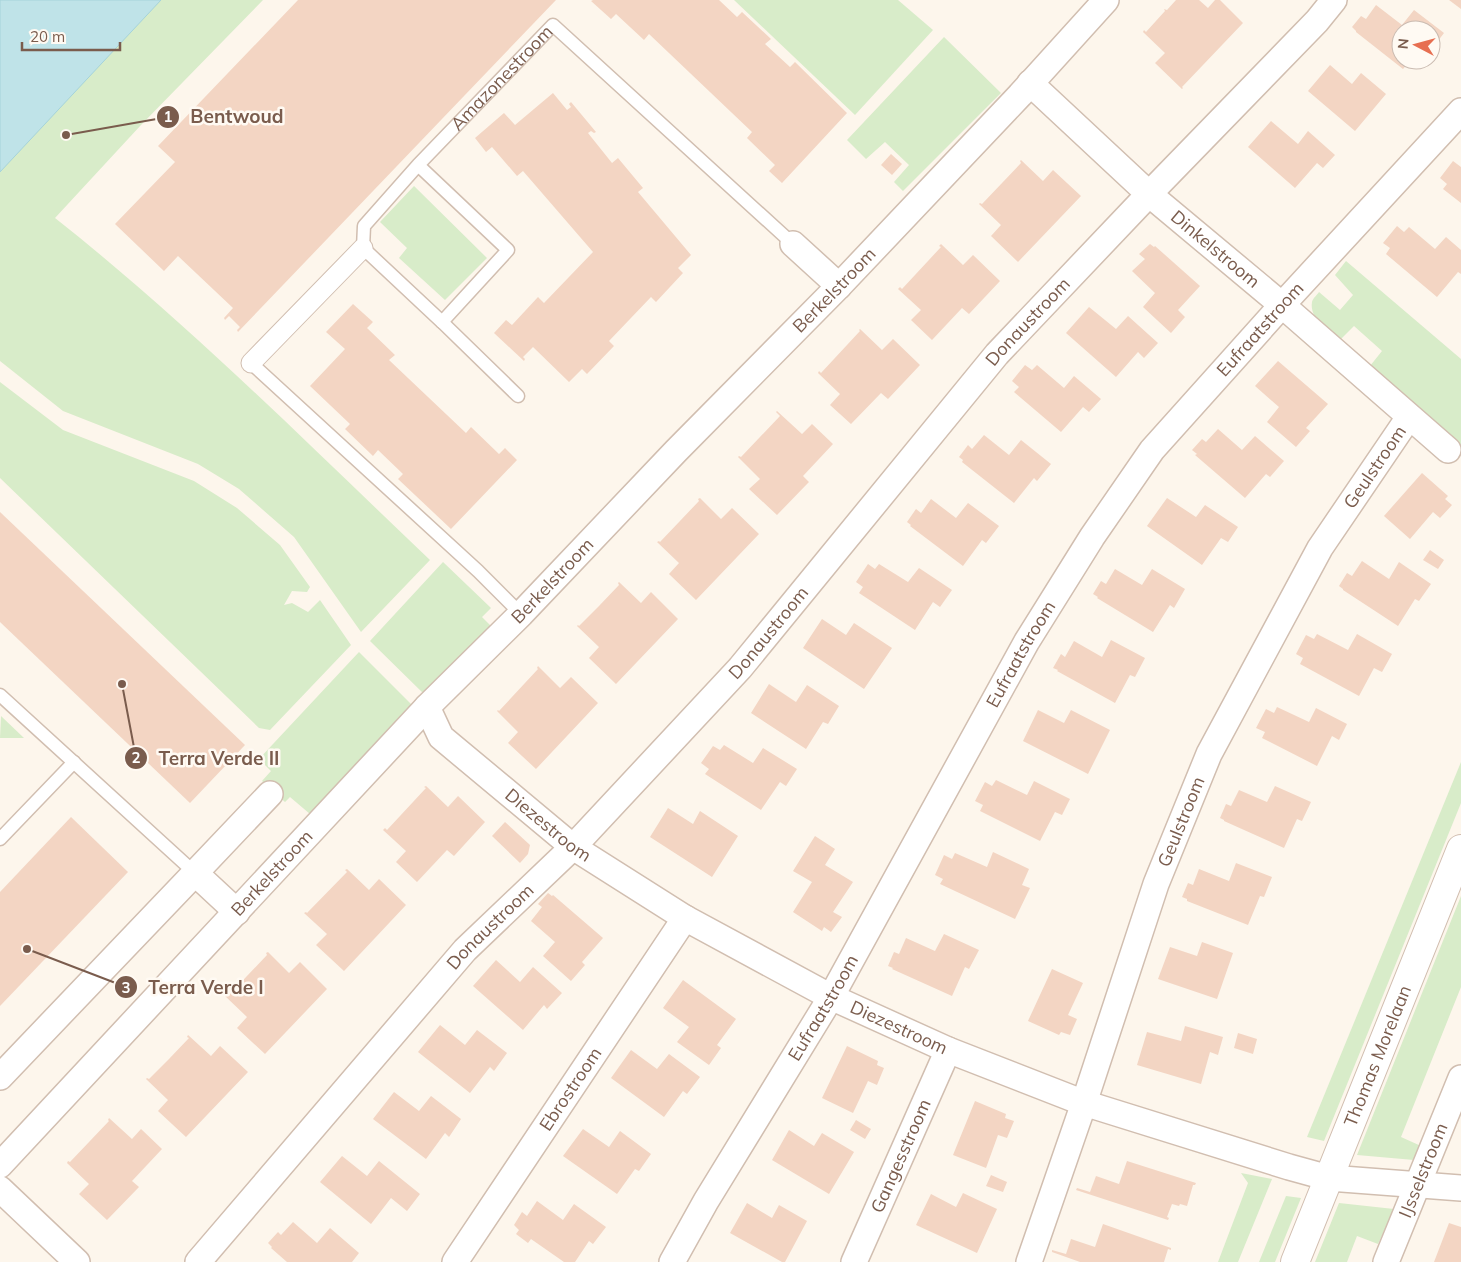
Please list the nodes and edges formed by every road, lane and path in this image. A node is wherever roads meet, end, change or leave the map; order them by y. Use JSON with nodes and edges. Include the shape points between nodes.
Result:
{"nodes":[{"id":1,"x":1106,"y":0,"type":"edge"},
{"id":2,"x":1334,"y":0,"type":"edge"},
{"id":3,"x":1030,"y":83,"type":"junction"},
{"id":4,"x":1461,"y":111,"type":"edge"},
{"id":5,"x":418,"y":165,"type":"junction"},
{"id":6,"x":1149,"y":194,"type":"junction"},
{"id":7,"x":793,"y":244,"type":"joint"},
{"id":8,"x":363,"y":248,"type":"junction"},
{"id":9,"x":839,"y":286,"type":"junction"},
{"id":10,"x":1282,"y":305,"type":"junction"},
{"id":11,"x":442,"y":322,"type":"junction"},
{"id":12,"x":251,"y":363,"type":"joint"},
{"id":13,"x":518,"y":396,"type":"dead end"},
{"id":14,"x":1409,"y":417,"type":"junction"},
{"id":15,"x":1448,"y":450,"type":"dead end"},
{"id":16,"x":521,"y":614,"type":"junction"},
{"id":17,"x":0,"y":695,"type":"edge"},
{"id":18,"x":427,"y":707,"type":"junction"},
{"id":19,"x":74,"y":762,"type":"junction"},
{"id":20,"x":270,"y":794,"type":"dead end"},
{"id":21,"x":0,"y":839,"type":"edge"},
{"id":22,"x":572,"y":847,"type":"junction"},
{"id":23,"x":1461,"y":849,"type":"edge"},
{"id":24,"x":196,"y":873,"type":"junction"},
{"id":25,"x":236,"y":912,"type":"junction"},
{"id":26,"x":685,"y":918,"type":"junction"},
{"id":27,"x":831,"y":997,"type":"junction"},
{"id":28,"x":948,"y":1050,"type":"junction"},
{"id":29,"x":0,"y":1077,"type":"edge"},
{"id":30,"x":1461,"y":1078,"type":"edge"},
{"id":31,"x":1084,"y":1104,"type":"junction"},
{"id":32,"x":0,"y":1165,"type":"edge"},
{"id":33,"x":1329,"y":1178,"type":"junction"},
{"id":34,"x":1418,"y":1186,"type":"junction"},
{"id":35,"x":1461,"y":1188,"type":"edge"},
{"id":36,"x":0,"y":1189,"type":"edge"},
{"id":37,"x":77,"y":1262,"type":"edge"},
{"id":38,"x":198,"y":1262,"type":"edge"},
{"id":39,"x":455,"y":1262,"type":"edge"},
{"id":40,"x":672,"y":1262,"type":"edge"},
{"id":41,"x":854,"y":1262,"type":"edge"},
{"id":42,"x":1029,"y":1262,"type":"edge"},
{"id":43,"x":1295,"y":1262,"type":"edge"},
{"id":44,"x":1386,"y":1262,"type":"edge"}],
"edges":[{"from":1,"to":3,"type":"street","name":"Berkelstroom"},
{"from":2,"to":6,"type":"street","name":"Donaustroom"},
{"from":3,"to":6,"type":"street","name":"Dinkelstroom"},
{"from":3,"to":9,"type":"street","name":"Berkelstroom"},
{"from":4,"to":10,"type":"street","name":"Eufraatstroom"},
{"from":5,"to":7,"type":"lane","name":"Amazonestroom","via":[[553,25]]},
{"from":5,"to":8,"type":"lane","via":[[364,226]]},
{"from":5,"to":11,"type":"lane","via":[[508,250]]},
{"from":6,"to":10,"type":"street","name":"Dinkelstroom"},
{"from":6,"to":22,"type":"street","name":"Donaustroom","via":[[996,354],[740,668]]},
{"from":7,"to":9,"type":"street","name":"Amazonestroom"},
{"from":8,"to":11,"type":"lane"},
{"from":8,"to":12,"type":"street"},
{"from":9,"to":16,"type":"street","name":"Berkelstroom"},
{"from":10,"to":14,"type":"street","name":"Dinkelstroom"},
{"from":10,"to":27,"type":"street","name":"Eufraatstroom","via":[[1152,450],[1092,537],[1027,641]]},
{"from":11,"to":13,"type":"lane"},
{"from":12,"to":16,"type":"lane"},
{"from":14,"to":15,"type":"street","name":"Dinkelstroom"},
{"from":14,"to":31,"type":"street","name":"Geulstroom","via":[[1320,548],[1209,754],[1156,884]]},
{"from":16,"to":18,"type":"street","name":"Berkelstroom"},
{"from":17,"to":19,"type":"lane"},
{"from":18,"to":22,"type":"street","name":"Diezestroom","via":[[441,737]]},
{"from":18,"to":25,"type":"street","name":"Berkelstroom"},
{"from":19,"to":21,"type":"lane"},
{"from":19,"to":24,"type":"lane"},
{"from":20,"to":24,"type":"street"},
{"from":22,"to":26,"type":"street","name":"Diezestroom"},
{"from":22,"to":38,"type":"street","name":"Donaustroom","via":[[466,950]]},
{"from":23,"to":33,"type":"street","name":"Thomas Morelaan"},
{"from":24,"to":25,"type":"street"},
{"from":24,"to":29,"type":"street"},
{"from":25,"to":32,"type":"street","name":"Berkelstroom"},
{"from":26,"to":27,"type":"street","name":"Diezestroom"},
{"from":26,"to":39,"type":"street","name":"Ebrostroom"},
{"from":27,"to":28,"type":"street","name":"Diezestroom"},
{"from":27,"to":40,"type":"street","name":"Eufraatstroom"},
{"from":28,"to":31,"type":"street","name":"Diezestroom"},
{"from":28,"to":41,"type":"street","name":"Gangesstroom"},
{"from":30,"to":34,"type":"street","name":"IJsselstroom"},
{"from":31,"to":33,"type":"street","name":"Diezestroom"},
{"from":31,"to":42,"type":"street","name":"Geulstroom"},
{"from":33,"to":34,"type":"street","name":"Diezestroom"},
{"from":33,"to":43,"type":"street","name":"Thomas Morelaan"},
{"from":34,"to":35,"type":"street","name":"Diezestroom"},
{"from":34,"to":44,"type":"street","name":"IJsselstroom"},
{"from":36,"to":37,"type":"street"}]}
